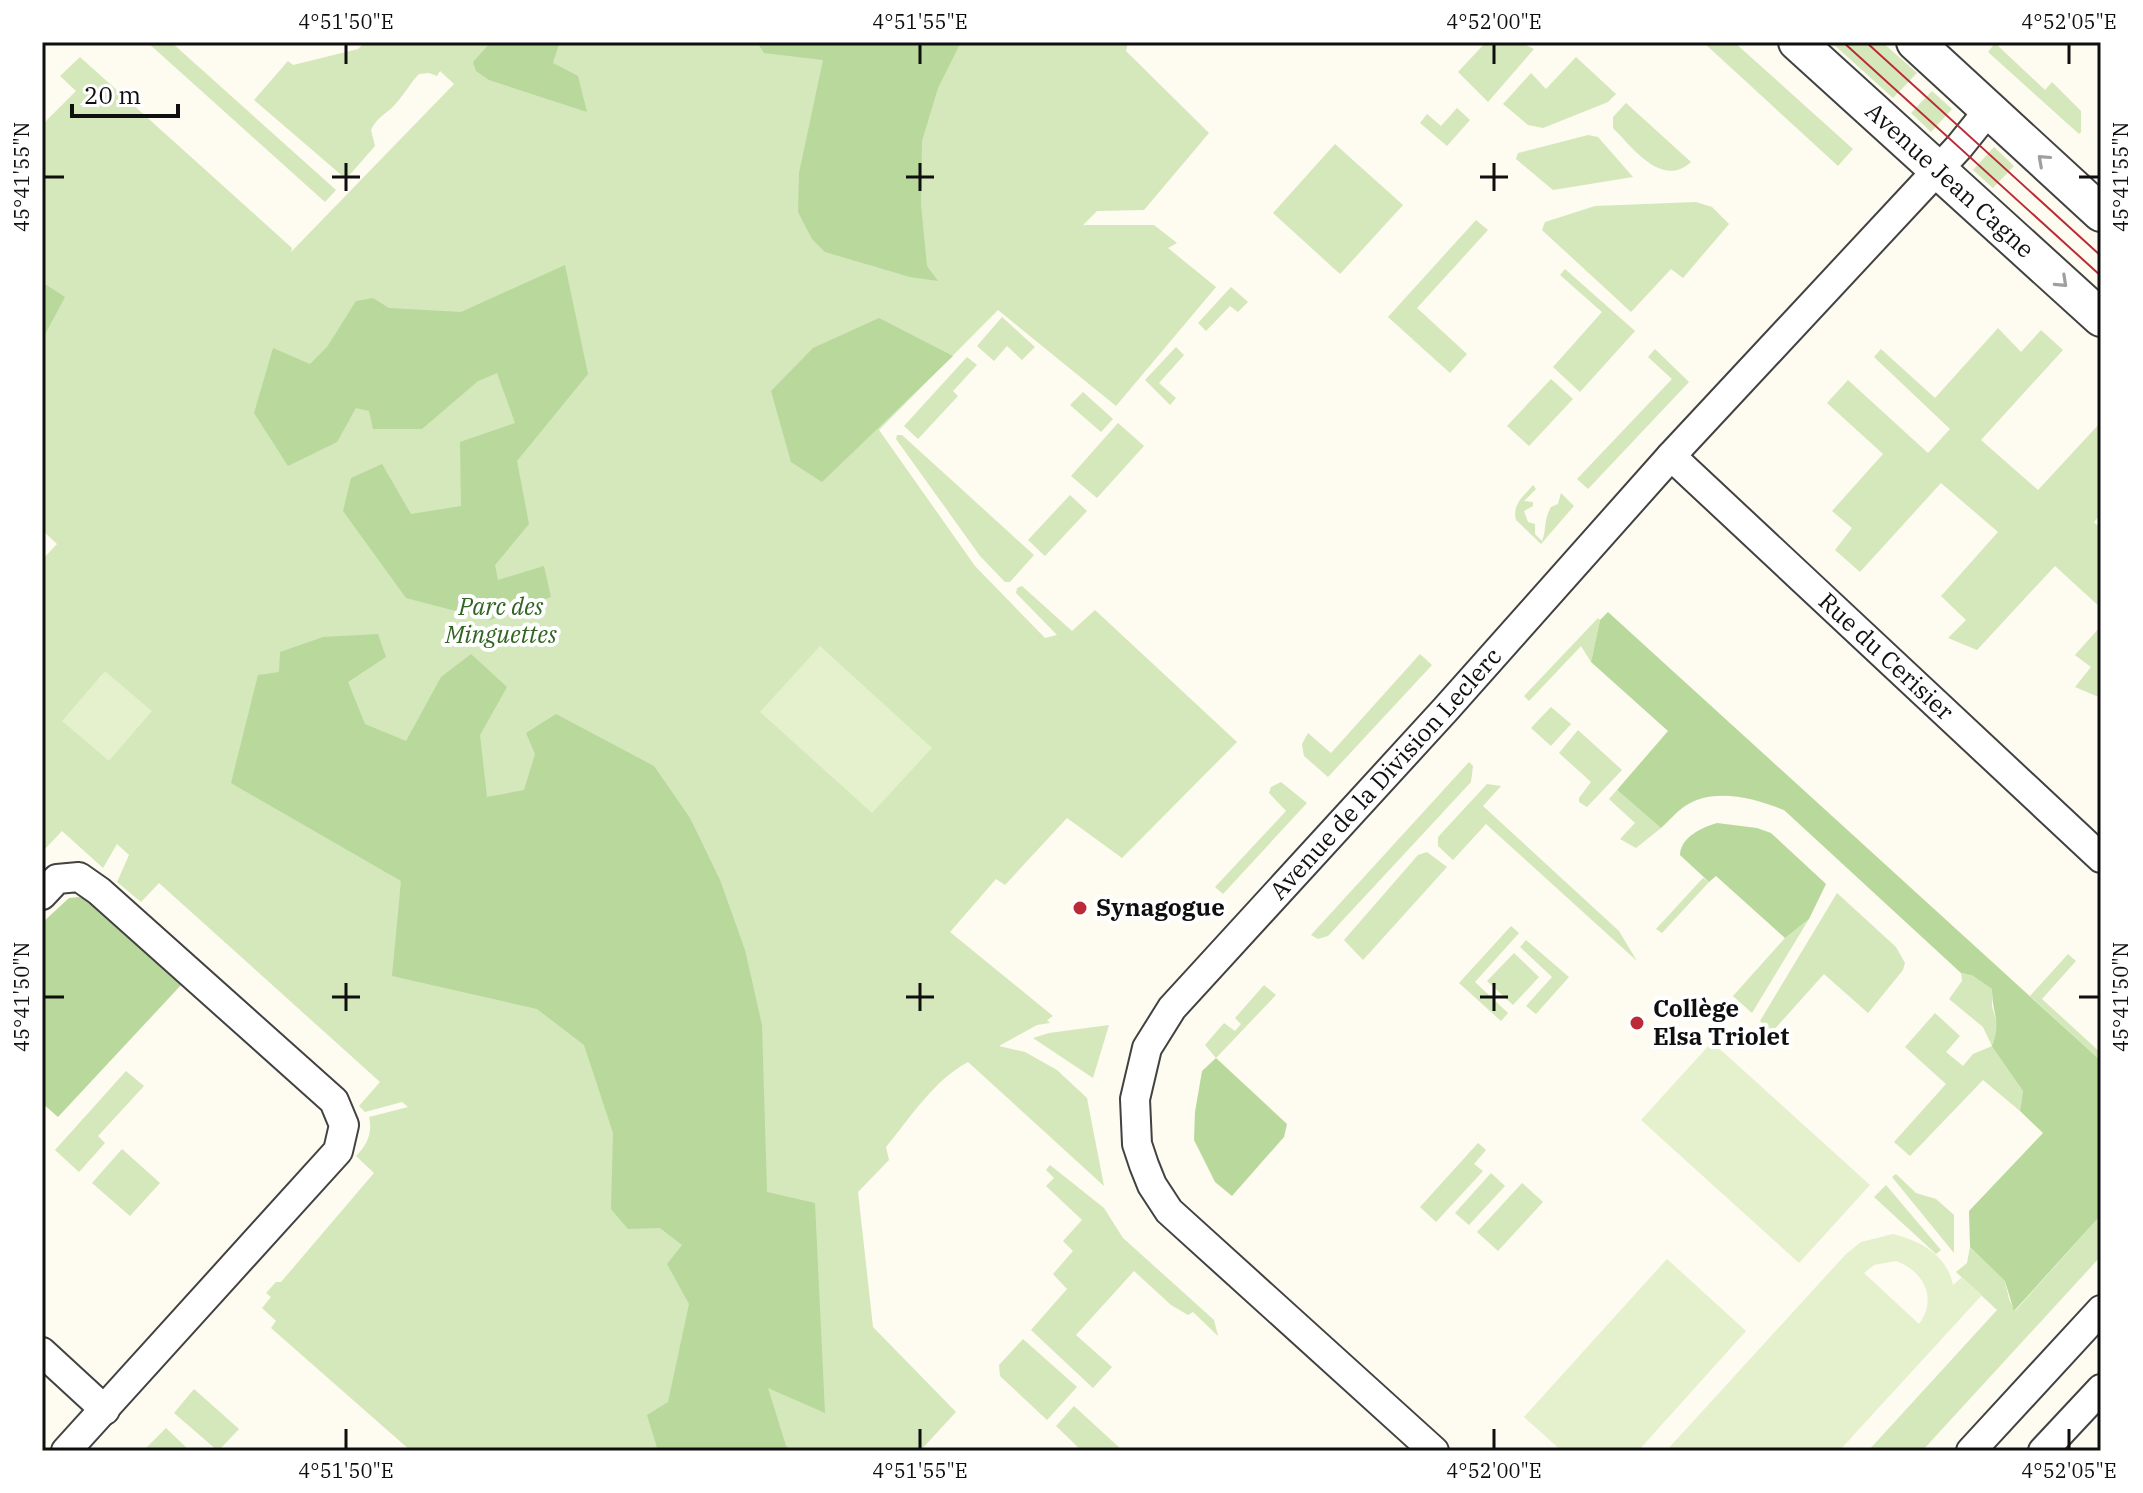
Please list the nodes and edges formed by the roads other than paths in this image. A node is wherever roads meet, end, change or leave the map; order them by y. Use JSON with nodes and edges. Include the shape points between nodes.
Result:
{"nodes":[{"id":1,"x":1797,"y":42,"type":"edge"},
{"id":2,"x":1915,"y":42,"type":"edge"},
{"id":3,"x":1988,"y":111,"type":"junction"},
{"id":4,"x":1938,"y":168,"type":"junction"},
{"id":5,"x":2101,"y":213,"type":"edge"},
{"id":6,"x":2101,"y":318,"type":"edge"},
{"id":7,"x":1671,"y":456,"type":"junction"},
{"id":8,"x":2101,"y":858,"type":"edge"},
{"id":9,"x":42,"y":895,"type":"edge"},
{"id":10,"x":2101,"y":1310,"type":"edge"},
{"id":11,"x":42,"y":1352,"type":"edge"},
{"id":12,"x":2101,"y":1389,"type":"edge"},
{"id":13,"x":105,"y":1410,"type":"junction"},
{"id":14,"x":66,"y":1451,"type":"edge"},
{"id":15,"x":1434,"y":1451,"type":"edge"},
{"id":16,"x":1971,"y":1451,"type":"edge"},
{"id":17,"x":2043,"y":1451,"type":"edge"}],
"edges":[{"from":1,"to":4,"type":"street","name":"Avenue Jean Cagne"},
{"from":2,"to":3,"type":"street"},
{"from":3,"to":4,"type":"street","name":"Avenue de la Division Leclerc"},
{"from":5,"to":3,"type":"street","one_way":true},
{"from":4,"to":6,"type":"street","name":"Avenue Jean Cagne","one_way":true},
{"from":4,"to":7,"type":"street","name":"Avenue de la Division Leclerc"},
{"from":7,"to":8,"type":"street","name":"Rue du Cerisier"},
{"from":7,"to":15,"type":"street","name":"Avenue de la Division Leclerc","via":[[1172,1008],[1147,1048],[1139,1073],[1137,1144],[1152,1185],[1169,1211]]},
{"from":9,"to":13,"type":"street","via":[[57,879],[79,877],[99,891],[334,1101],[344,1125],[338,1151]]},
{"from":10,"to":16,"type":"street"},
{"from":11,"to":13,"type":"street"},
{"from":12,"to":17,"type":"street"},
{"from":13,"to":14,"type":"street"}]}
